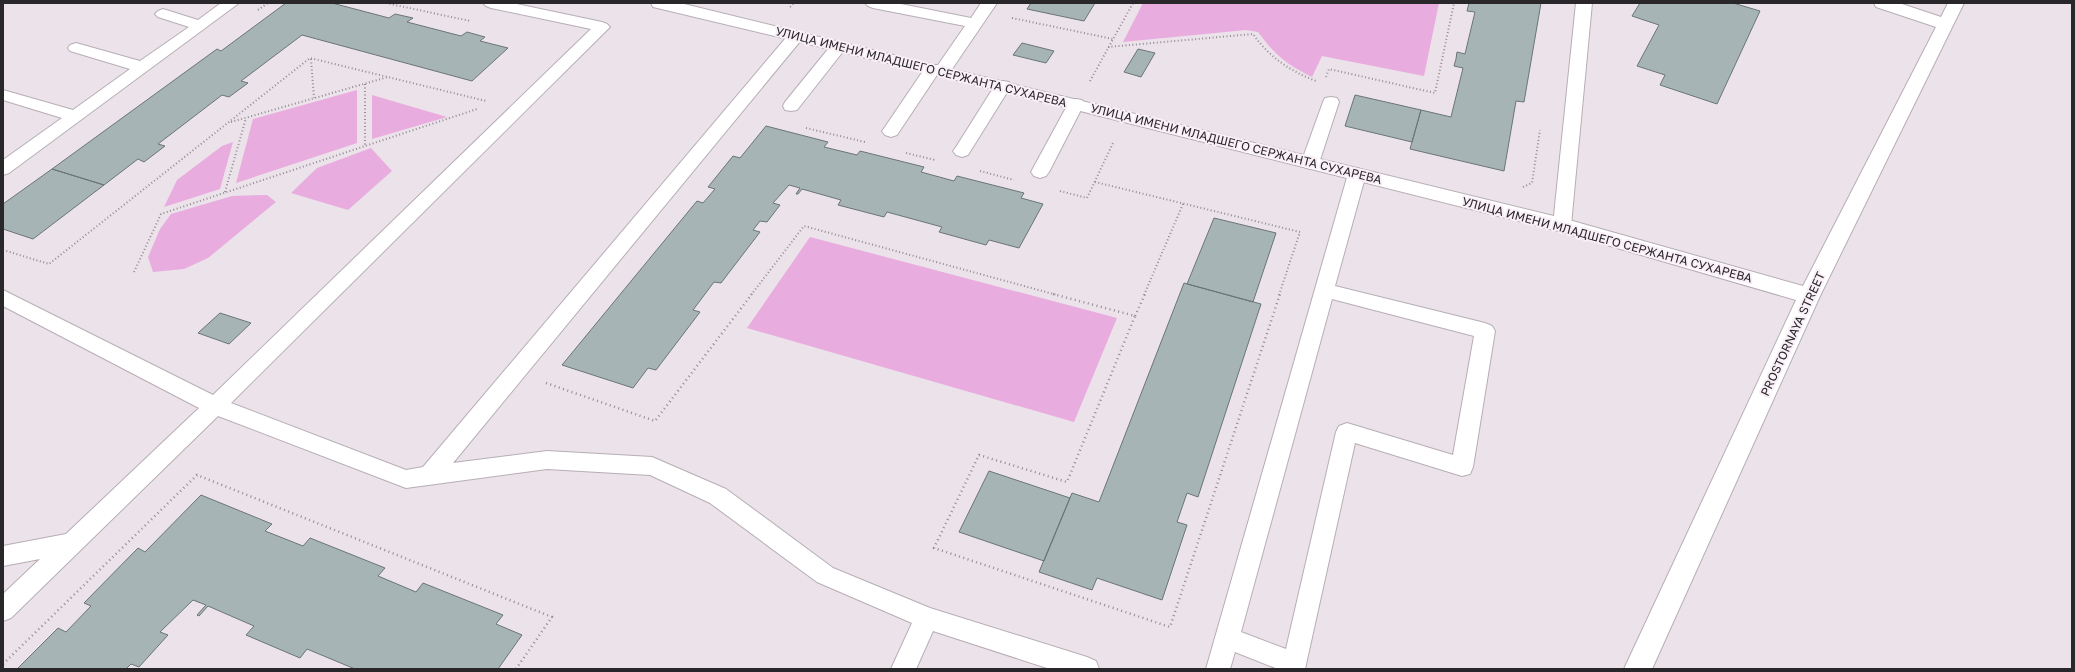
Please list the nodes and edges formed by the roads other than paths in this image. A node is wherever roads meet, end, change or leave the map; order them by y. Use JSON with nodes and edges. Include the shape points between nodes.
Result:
{"nodes":[{"id":1,"x":231,"y":3,"type":"edge"},
{"id":2,"x":491,"y":3,"type":"edge"},
{"id":3,"x":873,"y":3,"type":"edge"},
{"id":4,"x":989,"y":3,"type":"edge"},
{"id":5,"x":1584,"y":3,"type":"edge"},
{"id":6,"x":1882,"y":3,"type":"edge"},
{"id":7,"x":1956,"y":3,"type":"edge"},
{"id":8,"x":670,"y":4,"type":"edge"},
{"id":9,"x":163,"y":14,"type":"dead end"},
{"id":10,"x":975,"y":23,"type":"junction"},
{"id":11,"x":1945,"y":24,"type":"junction"},
{"id":12,"x":200,"y":25,"type":"junction"},
{"id":13,"x":796,"y":36,"type":"junction"},
{"id":14,"x":839,"y":46,"type":"junction"},
{"id":15,"x":76,"y":48,"type":"dead end"},
{"id":16,"x":143,"y":67,"type":"junction"},
{"id":17,"x":938,"y":70,"type":"junction"},
{"id":18,"x":1003,"y":86,"type":"junction"},
{"id":19,"x":3,"y":95,"type":"edge"},
{"id":20,"x":1331,"y":102,"type":"dead end"},
{"id":21,"x":1076,"y":104,"type":"junction"},
{"id":22,"x":791,"y":106,"type":"dead end"},
{"id":23,"x":76,"y":116,"type":"junction"},
{"id":24,"x":891,"y":131,"type":"dead end"},
{"id":25,"x":962,"y":151,"type":"dead end"},
{"id":26,"x":1310,"y":163,"type":"junction"},
{"id":27,"x":3,"y":169,"type":"edge"},
{"id":28,"x":1040,"y":172,"type":"dead end"},
{"id":29,"x":1357,"y":174,"type":"junction"},
{"id":30,"x":1562,"y":225,"type":"junction"},
{"id":31,"x":1324,"y":290,"type":"junction"},
{"id":32,"x":1809,"y":296,"type":"junction"},
{"id":33,"x":3,"y":297,"type":"edge"},
{"id":34,"x":215,"y":406,"type":"junction"},
{"id":35,"x":428,"y":476,"type":"junction"},
{"id":36,"x":73,"y":543,"type":"junction"},
{"id":37,"x":3,"y":556,"type":"edge"},
{"id":38,"x":3,"y":610,"type":"edge"},
{"id":39,"x":927,"y":618,"type":"junction"},
{"id":40,"x":1227,"y":638,"type":"junction"},
{"id":41,"x":903,"y":669,"type":"edge"},
{"id":42,"x":1087,"y":669,"type":"edge"},
{"id":43,"x":1218,"y":669,"type":"edge"},
{"id":44,"x":1638,"y":669,"type":"edge"}],
"edges":[{"from":1,"to":12,"type":"lane"},
{"from":2,"to":34,"type":"lane","via":[[602,27]]},
{"from":3,"to":10,"type":"lane"},
{"from":4,"to":10,"type":"lane"},
{"from":5,"to":30,"type":"lane"},
{"from":6,"to":11,"type":"street"},
{"from":7,"to":11,"type":"street","name":"PROSTORNAYA STREET"},
{"from":8,"to":13,"type":"street","name":"УЛИЦА ИМЕНИ МЛАДШЕГО СЕРЖАНТА СУХАРЕВА"},
{"from":9,"to":12,"type":"lane"},
{"from":10,"to":17,"type":"lane"},
{"from":11,"to":32,"type":"street","name":"PROSTORNAYA STREET"},
{"from":12,"to":16,"type":"lane"},
{"from":13,"to":14,"type":"street","name":"УЛИЦА ИМЕНИ МЛАДШЕГО СЕРЖАНТА СУХАРЕВА"},
{"from":13,"to":35,"type":"lane"},
{"from":14,"to":17,"type":"street","name":"УЛИЦА ИМЕНИ МЛАДШЕГО СЕРЖАНТА СУХАРЕВА"},
{"from":14,"to":22,"type":"lane"},
{"from":15,"to":16,"type":"lane"},
{"from":16,"to":23,"type":"lane"},
{"from":17,"to":18,"type":"street","name":"УЛИЦА ИМЕНИ МЛАДШЕГО СЕРЖАНТА СУХАРЕВА"},
{"from":17,"to":24,"type":"lane"},
{"from":18,"to":21,"type":"street","name":"УЛИЦА ИМЕНИ МЛАДШЕГО СЕРЖАНТА СУХАРЕВА"},
{"from":18,"to":25,"type":"lane"},
{"from":19,"to":23,"type":"lane"},
{"from":20,"to":26,"type":"lane"},
{"from":21,"to":26,"type":"street","name":"УЛИЦА ИМЕНИ МЛАДШЕГО СЕРЖАНТА СУХАРЕВА"},
{"from":21,"to":28,"type":"lane"},
{"from":23,"to":27,"type":"lane"},
{"from":26,"to":29,"type":"street","name":"УЛИЦА ИМЕНИ МЛАДШЕГО СЕРЖАНТА СУХАРЕВА"},
{"from":29,"to":30,"type":"street","name":"УЛИЦА ИМЕНИ МЛАДШЕГО СЕРЖАНТА СУХАРЕВА"},
{"from":29,"to":31,"type":"lane"},
{"from":30,"to":32,"type":"street","name":"УЛИЦА ИМЕНИ МЛАДШЕГО СЕРЖАНТА СУХАРЕВА"},
{"from":31,"to":40,"type":"lane"},
{"from":31,"to":40,"type":"lane","via":[[1485,331],[1462,467],[1347,432],[1295,664]]},
{"from":32,"to":44,"type":"street","name":"PROSTORNAYA STREET"},
{"from":33,"to":34,"type":"lane"},
{"from":34,"to":35,"type":"lane","via":[[406,479]]},
{"from":34,"to":36,"type":"lane"},
{"from":35,"to":39,"type":"lane","via":[[548,460],[652,466],[718,496],[825,575]]},
{"from":36,"to":37,"type":"lane"},
{"from":36,"to":38,"type":"lane"},
{"from":39,"to":41,"type":"lane"},
{"from":39,"to":42,"type":"lane"},
{"from":40,"to":43,"type":"lane"}]}
